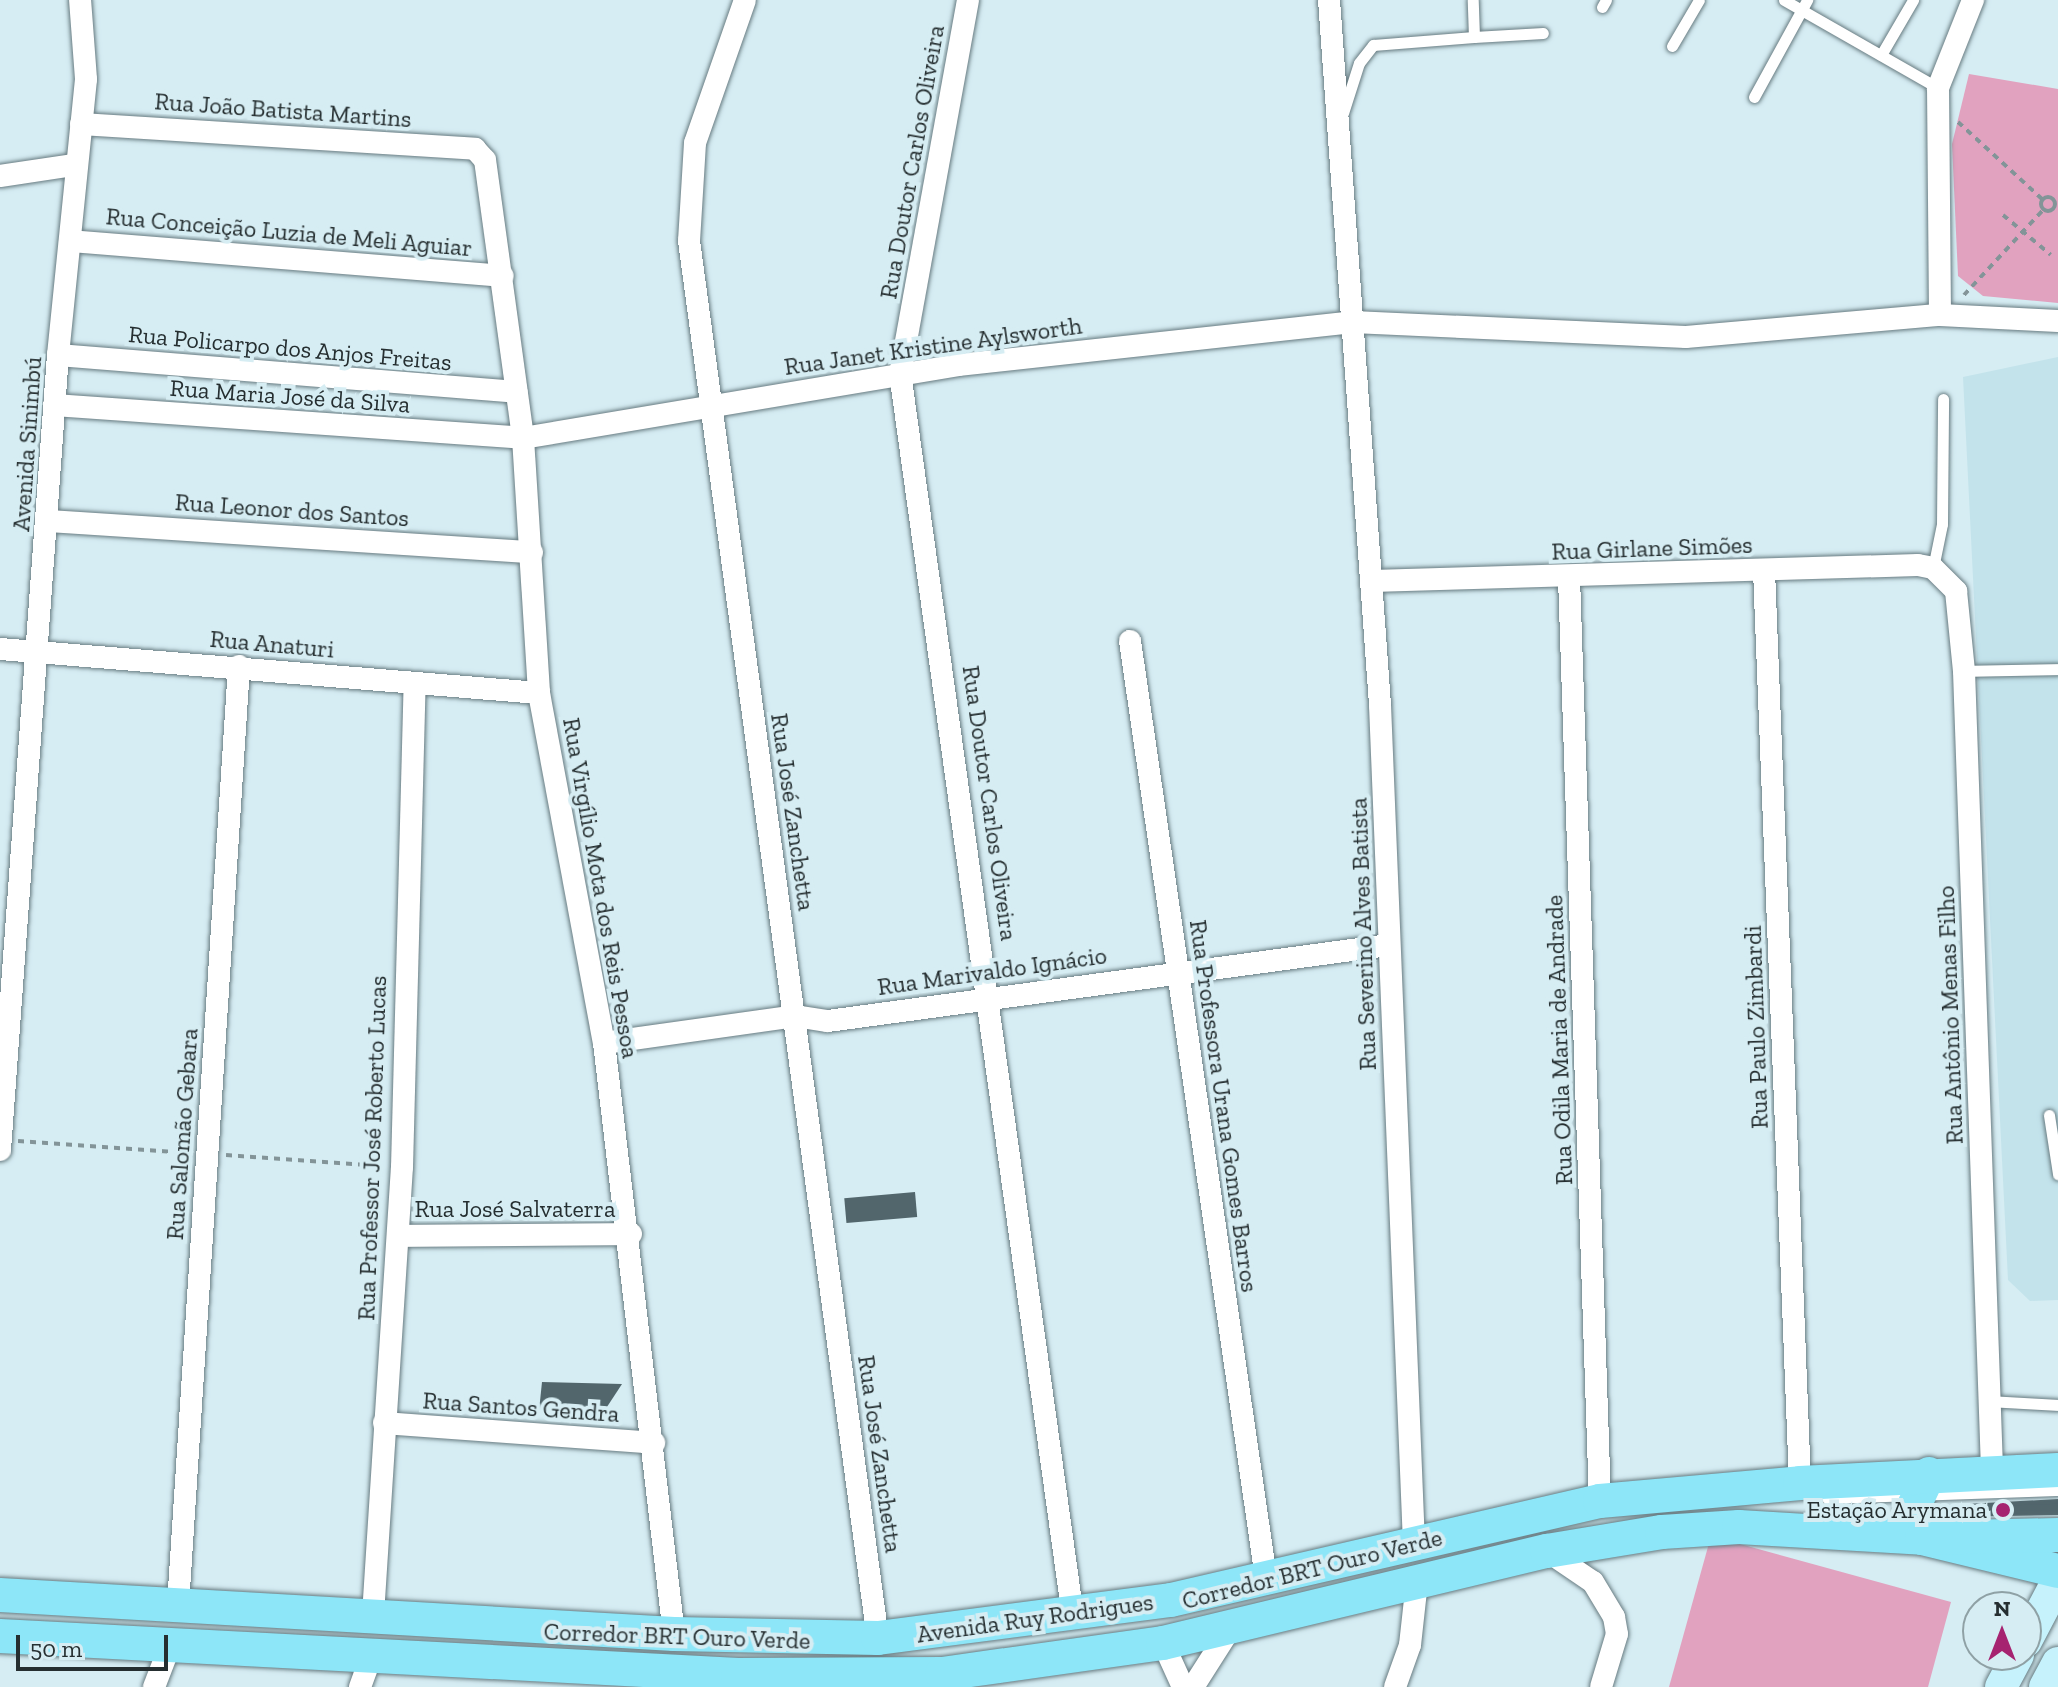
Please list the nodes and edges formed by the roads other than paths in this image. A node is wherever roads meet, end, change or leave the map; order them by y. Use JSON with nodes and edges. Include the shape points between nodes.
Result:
{"nodes":[{"id":1,"x":80,"y":0,"type":"edge"},
{"id":2,"x":745,"y":0,"type":"edge"},
{"id":3,"x":968,"y":0,"type":"edge"},
{"id":4,"x":1329,"y":0,"type":"edge"},
{"id":5,"x":1473,"y":0,"type":"edge"},
{"id":6,"x":1699,"y":0,"type":"edge"},
{"id":7,"x":1784,"y":0,"type":"edge"},
{"id":8,"x":1913,"y":0,"type":"edge"},
{"id":9,"x":1973,"y":0,"type":"edge"},
{"id":10,"x":1804,"y":5,"type":"edge"},
{"id":11,"x":1543,"y":33,"type":"dead end"},
{"id":12,"x":1474,"y":37,"type":"junction"},
{"id":13,"x":1672,"y":46,"type":"dead end"},
{"id":14,"x":1881,"y":55,"type":"junction"},
{"id":15,"x":1938,"y":88,"type":"junction"},
{"id":16,"x":1754,"y":97,"type":"dead end"},
{"id":17,"x":81,"y":124,"type":"junction"},
{"id":18,"x":1339,"y":125,"type":"junction"},
{"id":19,"x":481,"y":152,"type":"joint"},
{"id":20,"x":74,"y":165,"type":"junction"},
{"id":21,"x":0,"y":176,"type":"edge"},
{"id":22,"x":70,"y":241,"type":"junction"},
{"id":23,"x":503,"y":276,"type":"junction"},
{"id":24,"x":1940,"y":315,"type":"junction"},
{"id":25,"x":2058,"y":321,"type":"edge"},
{"id":26,"x":1353,"y":322,"type":"junction"},
{"id":27,"x":58,"y":355,"type":"junction"},
{"id":28,"x":900,"y":373,"type":"junction"},
{"id":29,"x":517,"y":392,"type":"junction"},
{"id":30,"x":1943,"y":399,"type":"dead end"},
{"id":31,"x":54,"y":405,"type":"junction"},
{"id":32,"x":712,"y":406,"type":"junction"},
{"id":33,"x":523,"y":438,"type":"junction"},
{"id":34,"x":48,"y":521,"type":"junction"},
{"id":35,"x":532,"y":552,"type":"junction"},
{"id":36,"x":1933,"y":568,"type":"junction"},
{"id":37,"x":1764,"y":570,"type":"junction"},
{"id":38,"x":1569,"y":577,"type":"junction"},
{"id":39,"x":1372,"y":581,"type":"junction"},
{"id":40,"x":1130,"y":641,"type":"dead end"},
{"id":41,"x":0,"y":649,"type":"edge"},
{"id":42,"x":41,"y":653,"type":"junction"},
{"id":43,"x":239,"y":666,"type":"junction"},
{"id":44,"x":2058,"y":669,"type":"edge"},
{"id":45,"x":1964,"y":671,"type":"junction"},
{"id":46,"x":415,"y":683,"type":"junction"},
{"id":47,"x":539,"y":693,"type":"junction"},
{"id":48,"x":1389,"y":945,"type":"junction"},
{"id":49,"x":1177,"y":970,"type":"junction"},
{"id":50,"x":992,"y":998,"type":"junction"},
{"id":51,"x":795,"y":1016,"type":"junction"},
{"id":52,"x":604,"y":1043,"type":"junction"},
{"id":53,"x":2049,"y":1115,"type":"dead end"},
{"id":54,"x":0,"y":1150,"type":"edge"},
{"id":55,"x":2058,"y":1174,"type":"edge"},
{"id":56,"x":631,"y":1234,"type":"junction"},
{"id":57,"x":399,"y":1236,"type":"junction"},
{"id":58,"x":1989,"y":1401,"type":"junction"},
{"id":59,"x":2058,"y":1405,"type":"edge"},
{"id":60,"x":384,"y":1423,"type":"junction"},
{"id":61,"x":654,"y":1443,"type":"junction"},
{"id":62,"x":1992,"y":1470,"type":"junction"},
{"id":63,"x":2058,"y":1470,"type":"edge"},
{"id":64,"x":1800,"y":1483,"type":"junction"},
{"id":65,"x":2058,"y":1490,"type":"edge"},
{"id":66,"x":1600,"y":1501,"type":"junction"},
{"id":67,"x":1920,"y":1509,"type":"junction"},
{"id":68,"x":2058,"y":1521,"type":"edge"},
{"id":69,"x":2058,"y":1535,"type":"edge"},
{"id":70,"x":1548,"y":1543,"type":"junction"},
{"id":71,"x":1415,"y":1559,"type":"junction"},
{"id":72,"x":2058,"y":1571,"type":"edge"},
{"id":73,"x":1266,"y":1578,"type":"junction"},
{"id":74,"x":2058,"y":1580,"type":"edge"},
{"id":75,"x":1355,"y":1581,"type":"dead end"},
{"id":76,"x":0,"y":1595,"type":"edge"},
{"id":77,"x":0,"y":1605,"type":"edge"},
{"id":78,"x":178,"y":1605,"type":"junction"},
{"id":79,"x":2042,"y":1610,"type":"edge"},
{"id":80,"x":373,"y":1615,"type":"junction"},
{"id":81,"x":0,"y":1622,"type":"edge"},
{"id":82,"x":1066,"y":1624,"type":"junction"},
{"id":83,"x":1230,"y":1629,"type":"junction"},
{"id":84,"x":0,"y":1636,"type":"edge"},
{"id":85,"x":878,"y":1638,"type":"junction"},
{"id":86,"x":171,"y":1643,"type":"junction"},
{"id":87,"x":965,"y":1643,"type":"dead end"},
{"id":88,"x":1163,"y":1643,"type":"junction"},
{"id":89,"x":677,"y":1653,"type":"junction"},
{"id":90,"x":372,"y":1654,"type":"junction"},
{"id":91,"x":2058,"y":1663,"type":"edge"},
{"id":92,"x":577,"y":1677,"type":"edge"},
{"id":93,"x":991,"y":1677,"type":"edge"},
{"id":94,"x":949,"y":1680,"type":"edge"},
{"id":95,"x":742,"y":1681,"type":"edge"},
{"id":96,"x":800,"y":1682,"type":"edge"},
{"id":97,"x":154,"y":1687,"type":"edge"},
{"id":98,"x":360,"y":1687,"type":"edge"},
{"id":99,"x":1183,"y":1687,"type":"edge"},
{"id":100,"x":1193,"y":1687,"type":"edge"},
{"id":101,"x":1395,"y":1687,"type":"edge"},
{"id":102,"x":1601,"y":1687,"type":"edge"},
{"id":103,"x":2045,"y":1687,"type":"edge"}],
"edges":[{"from":1,"to":17,"type":"street","name":"Avenida Sinimbú","via":[[86,79]]},
{"from":2,"to":32,"type":"street","name":"Rua José Zanchetta","via":[[695,143],[688,194]]},
{"from":3,"to":28,"type":"street","name":"Rua Doutor Carlos Oliveira"},
{"from":4,"to":18,"type":"street","name":"Rua Severino Alves Batista"},
{"from":5,"to":12,"type":"lane"},
{"from":6,"to":13,"type":"lane"},
{"from":7,"to":10,"type":"lane"},
{"from":8,"to":14,"type":"lane"},
{"from":9,"to":15,"type":"street"},
{"from":10,"to":14,"type":"lane"},
{"from":10,"to":16,"type":"lane"},
{"from":11,"to":12,"type":"lane"},
{"from":12,"to":18,"type":"lane","via":[[1373,45],[1359,63]]},
{"from":14,"to":15,"type":"lane"},
{"from":15,"to":24,"type":"street"},
{"from":17,"to":19,"type":"street","name":"Rua João Batista Martins"},
{"from":17,"to":20,"type":"street","name":"Avenida Sinimbú"},
{"from":18,"to":26,"type":"street","name":"Rua Severino Alves Batista"},
{"from":19,"to":23,"type":"street","name":"Rua Virgílio Mota dos Reis Pessoa"},
{"from":20,"to":21,"type":"street"},
{"from":20,"to":22,"type":"street","name":"Avenida Sinimbú"},
{"from":22,"to":23,"type":"street","name":"Rua Conceição Luzia de Meli Aguiar"},
{"from":22,"to":27,"type":"street","name":"Avenida Sinimbú"},
{"from":23,"to":29,"type":"street","name":"Rua Virgílio Mota dos Reis Pessoa"},
{"from":24,"to":25,"type":"street","name":"Rua Janet Kristine Aylsworth"},
{"from":24,"to":26,"type":"street","name":"Rua Janet Kristine Aylsworth","via":[[1686,337]]},
{"from":26,"to":28,"type":"street","name":"Rua Janet Kristine Aylsworth"},
{"from":26,"to":39,"type":"street","name":"Rua Severino Alves Batista"},
{"from":27,"to":29,"type":"street","name":"Rua Policarpo dos Anjos Freitas"},
{"from":27,"to":31,"type":"street","name":"Avenida Sinimbú"},
{"from":28,"to":32,"type":"street","name":"Rua Janet Kristine Aylsworth"},
{"from":28,"to":50,"type":"street","name":"Rua Doutor Carlos Oliveira"},
{"from":29,"to":33,"type":"street","name":"Rua Virgílio Mota dos Reis Pessoa"},
{"from":30,"to":36,"type":"lane","via":[[1942,524]]},
{"from":31,"to":33,"type":"street","name":"Rua Maria José da Silva"},
{"from":31,"to":34,"type":"street","name":"Avenida Sinimbú"},
{"from":32,"to":33,"type":"street","name":"Rua Janet Kristine Aylsworth"},
{"from":32,"to":51,"type":"street","name":"Rua José Zanchetta"},
{"from":33,"to":35,"type":"street","name":"Rua Virgílio Mota dos Reis Pessoa"},
{"from":34,"to":35,"type":"street","name":"Rua Leonor dos Santos"},
{"from":34,"to":42,"type":"street","name":"Avenida Sinimbú"},
{"from":35,"to":47,"type":"street","name":"Rua Virgílio Mota dos Reis Pessoa"},
{"from":36,"to":37,"type":"street","name":"Rua Girlane Simões"},
{"from":36,"to":45,"type":"street","name":"Rua Antônio Menas Filho","via":[[1956,591]]},
{"from":37,"to":38,"type":"street","name":"Rua Girlane Simões"},
{"from":37,"to":64,"type":"street","name":"Rua Paulo Zimbardi"},
{"from":38,"to":39,"type":"street","name":"Rua Girlane Simões"},
{"from":38,"to":66,"type":"street","name":"Rua Odila Maria de Andrade"},
{"from":39,"to":48,"type":"street","name":"Rua Severino Alves Batista"},
{"from":40,"to":49,"type":"street","name":"Rua Professora Urana Gomes Barros"},
{"from":41,"to":42,"type":"street","name":"Rua Anaturi"},
{"from":42,"to":43,"type":"street","name":"Rua Anaturi"},
{"from":42,"to":54,"type":"street","name":"Avenida Sinimbú"},
{"from":43,"to":46,"type":"street","name":"Rua Anaturi"},
{"from":43,"to":78,"type":"street","name":"Rua Salomão Gebara"},
{"from":44,"to":45,"type":"lane"},
{"from":45,"to":58,"type":"street","name":"Rua Antônio Menas Filho"},
{"from":46,"to":47,"type":"street","name":"Rua Anaturi"},
{"from":46,"to":57,"type":"street","name":"Rua Professor José Roberto Lucas"},
{"from":47,"to":52,"type":"street","name":"Rua Virgílio Mota dos Reis Pessoa"},
{"from":48,"to":49,"type":"street","name":"Rua Marivaldo Ignácio"},
{"from":48,"to":71,"type":"street","name":"Rua Severino Alves Batista"},
{"from":49,"to":50,"type":"street","name":"Rua Marivaldo Ignácio"},
{"from":49,"to":73,"type":"street","name":"Rua Professora Urana Gomes Barros"},
{"from":50,"to":51,"type":"street","name":"Rua Marivaldo Ignácio","via":[[828,1021]]},
{"from":50,"to":82,"type":"street","name":"Rua Doutor Carlos Oliveira"},
{"from":51,"to":52,"type":"street","name":"Rua Marivaldo Ignácio"},
{"from":51,"to":85,"type":"street","name":"Rua José Zanchetta"},
{"from":52,"to":56,"type":"street","name":"Rua Virgílio Mota dos Reis Pessoa"},
{"from":53,"to":55,"type":"lane"},
{"from":56,"to":57,"type":"street","name":"Rua José Salvaterra"},
{"from":56,"to":61,"type":"street","name":"Rua Virgílio Mota dos Reis Pessoa"},
{"from":57,"to":60,"type":"street","name":"Rua Professor José Roberto Lucas"},
{"from":58,"to":59,"type":"lane"},
{"from":58,"to":62,"type":"street","name":"Rua Antônio Menas Filho"},
{"from":60,"to":61,"type":"street","name":"Rua Santos Gendra"},
{"from":60,"to":80,"type":"street","name":"Rua Professor José Roberto Lucas"},
{"from":61,"to":89,"type":"street","name":"Rua Virgílio Mota dos Reis Pessoa"},
{"from":62,"to":63,"type":"main road","name":"Avenida Ruy Rodrigues"},
{"from":62,"to":67,"type":"main road","name":"Avenida Ruy Rodrigues"},
{"from":64,"to":66,"type":"main road","name":"Avenida Ruy Rodrigues"},
{"from":64,"to":67,"type":"main road","name":"Avenida Ruy Rodrigues"},
{"from":65,"to":67,"type":"lane","name":"Corredor BRT Ouro Verde"},
{"from":66,"to":71,"type":"main road","name":"Avenida Ruy Rodrigues"},
{"from":67,"to":68,"type":"lane","name":"Corredor BRT Ouro Verde"},
{"from":67,"to":69,"type":"main road","name":"Avenida Ruy Rodrigues"},
{"from":67,"to":70,"type":"main road","name":"Avenida Ruy Rodrigues"},
{"from":67,"to":71,"type":"lane","name":"Corredor BRT Ouro Verde","via":[[1762,1499],[1598,1512]]},
{"from":67,"to":72,"type":"main road"},
{"from":70,"to":71,"type":"main road","name":"Avenida Ruy Rodrigues"},
{"from":70,"to":102,"type":"street","via":[[1593,1582],[1614,1617],[1617,1634]]},
{"from":71,"to":73,"type":"main road","name":"Avenida Ruy Rodrigues"},
{"from":71,"to":82,"type":"lane","name":"Corredor BRT Ouro Verde","via":[[1171,1611]]},
{"from":71,"to":83,"type":"main road","name":"Avenida Ruy Rodrigues"},
{"from":71,"to":101,"type":"street","name":"Rua Severino Alves Batista","via":[[1410,1645]]},
{"from":73,"to":82,"type":"main road","name":"Avenida Ruy Rodrigues"},
{"from":74,"to":79,"type":"main road"},
{"from":75,"to":89,"type":"lane","name":"Corredor BRT Ouro Verde","via":[[1174,1625],[980,1655],[879,1665]]},
{"from":76,"to":78,"type":"main road","name":"Avenida Ruy Rodrigues"},
{"from":77,"to":89,"type":"lane","name":"Corredor BRT Ouro Verde"},
{"from":78,"to":80,"type":"main road","name":"Avenida Ruy Rodrigues"},
{"from":80,"to":89,"type":"main road","name":"Avenida Ruy Rodrigues"},
{"from":81,"to":89,"type":"lane","name":"Corredor BRT Ouro Verde"},
{"from":82,"to":85,"type":"main road","name":"Avenida Ruy Rodrigues"},
{"from":83,"to":88,"type":"main road","name":"Avenida Ruy Rodrigues"},
{"from":83,"to":100,"type":"street"},
{"from":84,"to":86,"type":"main road","name":"Avenida Ruy Rodrigues"},
{"from":85,"to":89,"type":"main road","name":"Avenida Ruy Rodrigues"},
{"from":86,"to":90,"type":"main road","name":"Avenida Ruy Rodrigues"},
{"from":86,"to":97,"type":"street"},
{"from":87,"to":89,"type":"lane","name":"Corredor BRT Ouro Verde"},
{"from":88,"to":93,"type":"main road","name":"Avenida Ruy Rodrigues"},
{"from":88,"to":99,"type":"street"},
{"from":89,"to":92,"type":"main road","name":"Avenida Ruy Rodrigues"},
{"from":89,"to":95,"type":"main road","name":"Avenida Ruy Rodrigues"},
{"from":90,"to":92,"type":"main road","name":"Avenida Ruy Rodrigues"},
{"from":90,"to":98,"type":"street"},
{"from":91,"to":103,"type":"main road"},
{"from":93,"to":94,"type":"main road","name":"Avenida Ruy Rodrigues"},
{"from":94,"to":96,"type":"main road","name":"Avenida Ruy Rodrigues"},
{"from":95,"to":96,"type":"main road","name":"Avenida Ruy Rodrigues"}]}
